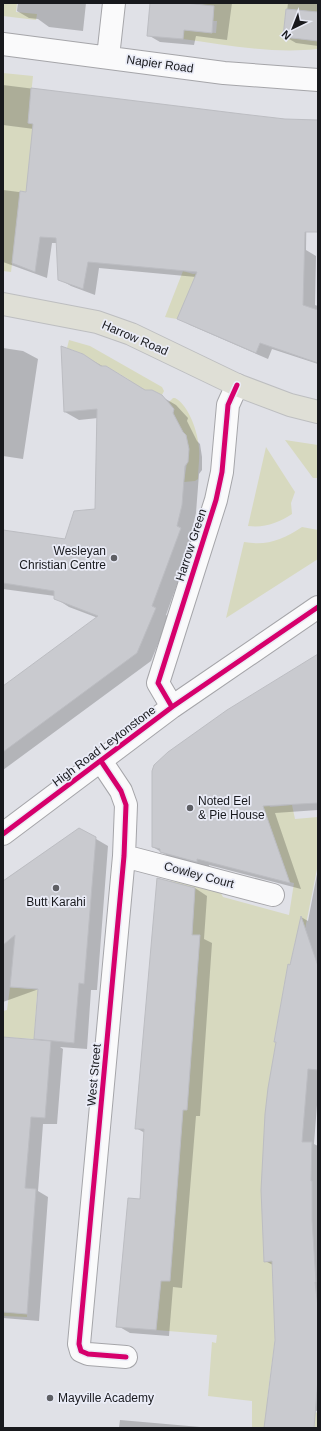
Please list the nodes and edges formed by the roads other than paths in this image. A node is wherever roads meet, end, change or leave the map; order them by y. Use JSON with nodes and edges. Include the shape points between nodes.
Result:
{"nodes":[{"id":1,"x":114,"y":3,"type":"edge"},
{"id":2,"x":3,"y":44,"type":"edge"},
{"id":3,"x":108,"y":57,"type":"junction"},
{"id":4,"x":318,"y":80,"type":"edge"},
{"id":5,"x":3,"y":304,"type":"edge"},
{"id":6,"x":237,"y":385,"type":"junction"},
{"id":7,"x":318,"y":412,"type":"edge"},
{"id":8,"x":318,"y":607,"type":"edge"},
{"id":9,"x":172,"y":707,"type":"junction"},
{"id":10,"x":101,"y":761,"type":"junction"},
{"id":11,"x":3,"y":834,"type":"edge"},
{"id":12,"x":124,"y":856,"type":"junction"},
{"id":13,"x":273,"y":895,"type":"dead end"},
{"id":14,"x":126,"y":1356,"type":"dead end"}],
"edges":[{"from":1,"to":3,"type":"street"},
{"from":2,"to":3,"type":"street","name":"Napier Road"},
{"from":3,"to":4,"type":"street","name":"Napier Road","via":[[224,72]]},
{"from":5,"to":6,"type":"main road","name":"Harrow Road","via":[[97,322],[131,334]]},
{"from":6,"to":7,"type":"main road","via":[[290,405]]},
{"from":6,"to":9,"type":"street","name":"Harrow Green","via":[[228,405],[222,472],[216,500],[158,683]]},
{"from":8,"to":9,"type":"street","name":"High Road Leytonstone"},
{"from":9,"to":10,"type":"street","name":"High Road Leytonstone"},
{"from":10,"to":11,"type":"street","name":"High Road Leytonstone"},
{"from":10,"to":12,"type":"street","name":"West Street","via":[[121,791],[126,806]]},
{"from":12,"to":13,"type":"street","name":"Cowley Court"},
{"from":12,"to":14,"type":"street","name":"West Street","via":[[79,1344],[82,1351],[88,1354]]}]}
